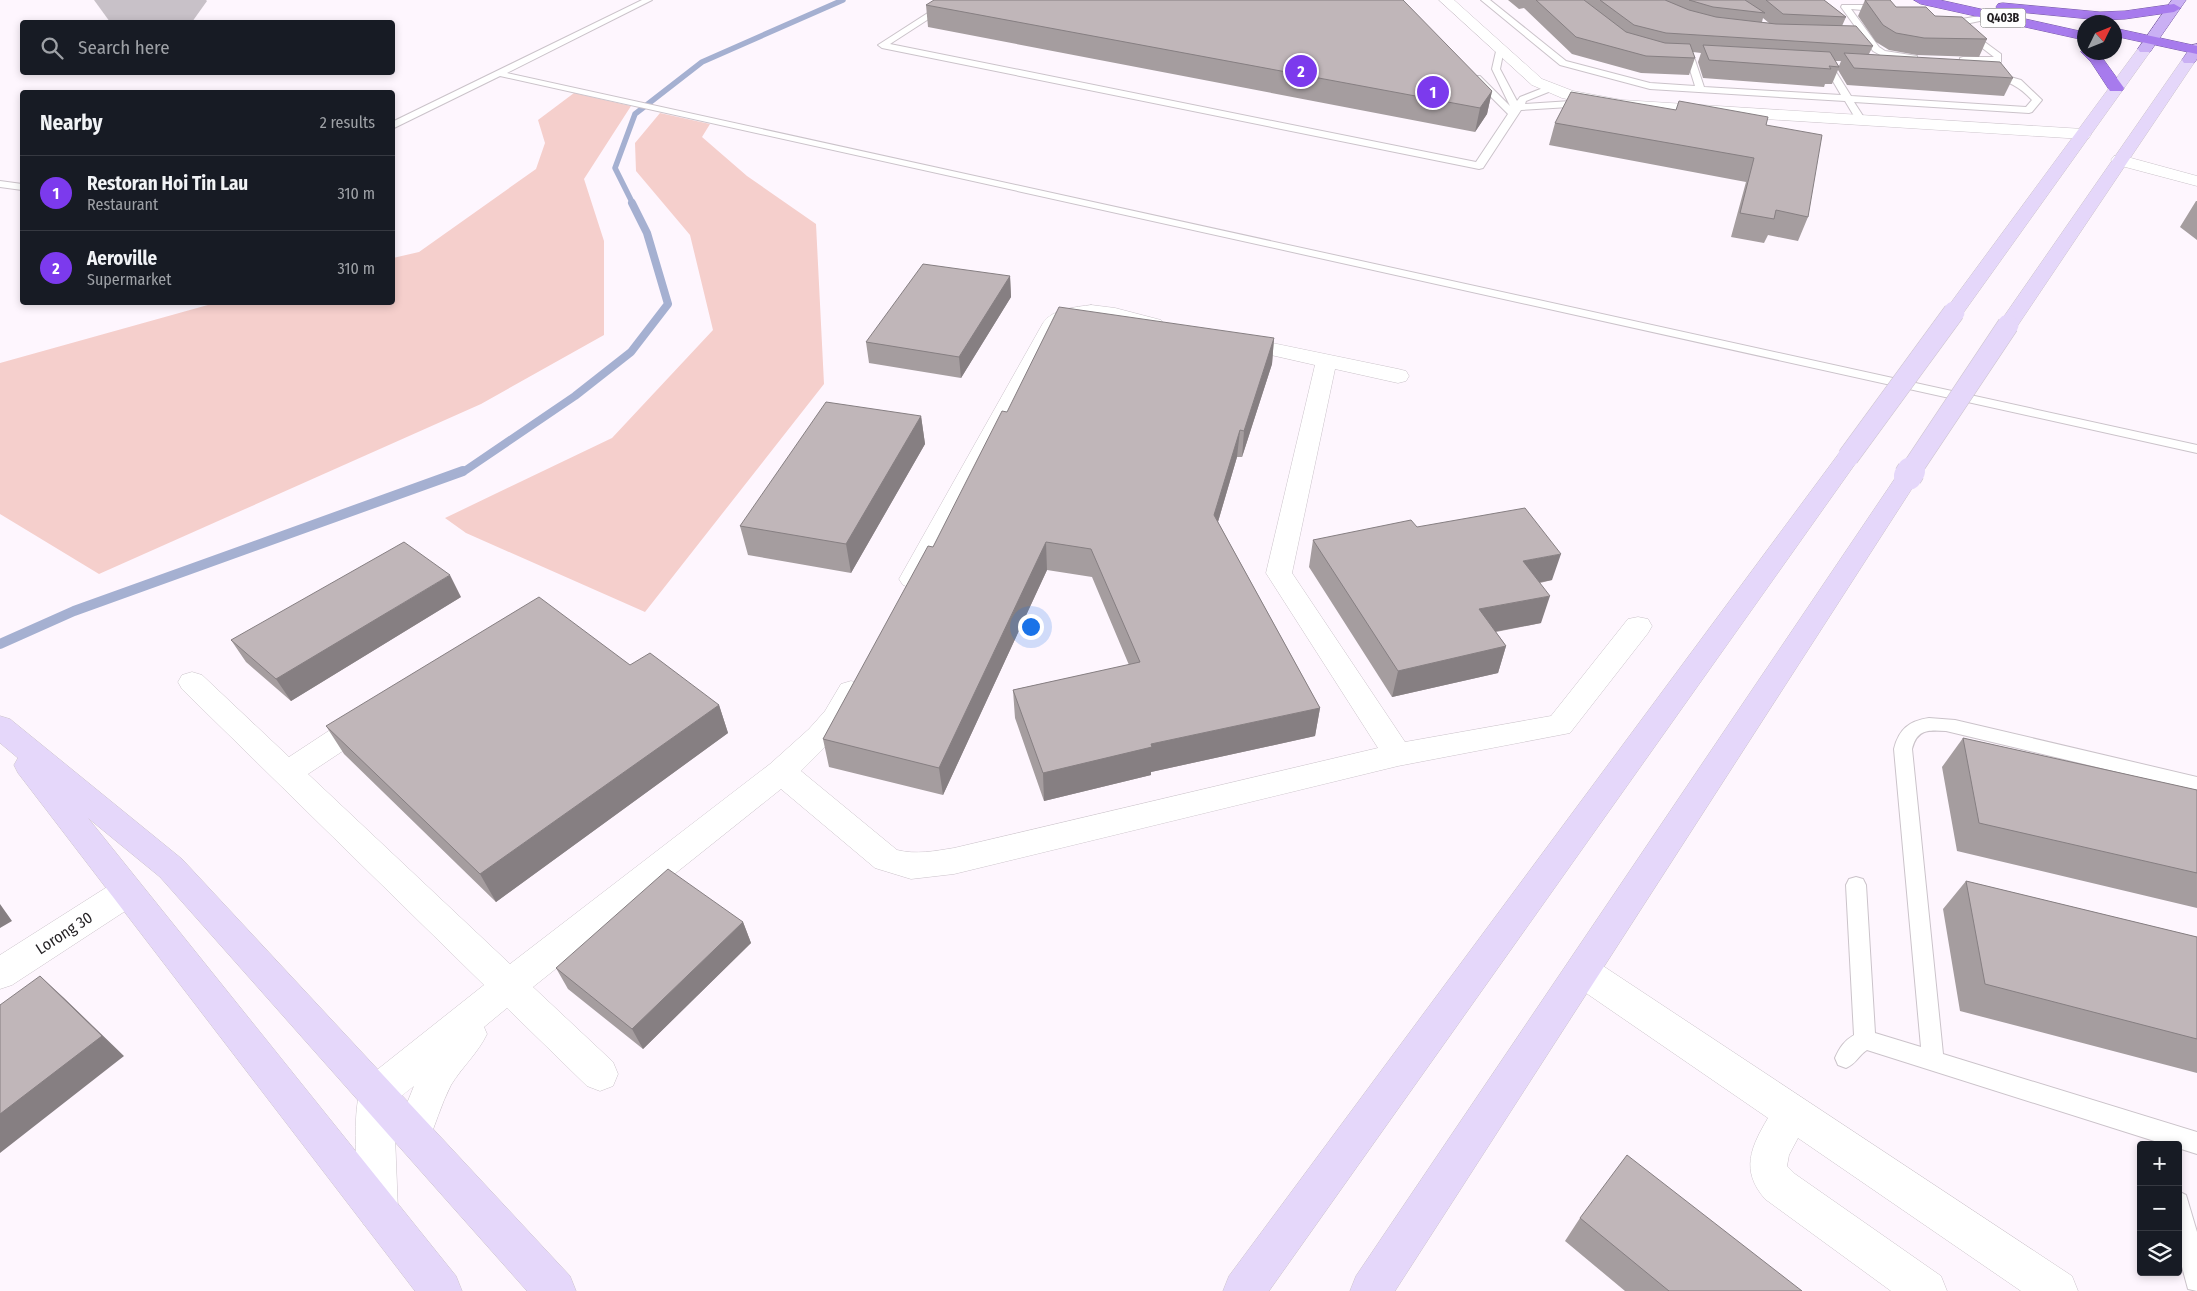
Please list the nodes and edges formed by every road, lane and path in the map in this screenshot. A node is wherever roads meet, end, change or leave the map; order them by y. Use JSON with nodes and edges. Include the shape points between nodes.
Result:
{"nodes":[{"id":1,"x":648,"y":0,"type":"edge"},
{"id":2,"x":954,"y":0,"type":"edge"},
{"id":3,"x":1446,"y":0,"type":"edge"},
{"id":4,"x":1486,"y":0,"type":"edge"},
{"id":5,"x":1921,"y":0,"type":"edge"},
{"id":6,"x":1961,"y":4,"type":"edge"},
{"id":7,"x":2176,"y":4,"type":"edge"},
{"id":8,"x":1997,"y":11,"type":"junction"},
{"id":9,"x":1897,"y":12,"type":"edge"},
{"id":10,"x":1936,"y":19,"type":"edge"},
{"id":11,"x":1956,"y":23,"type":"junction"},
{"id":12,"x":2077,"y":24,"type":"edge"},
{"id":13,"x":2077,"y":34,"type":"edge"},
{"id":14,"x":2122,"y":35,"type":"edge"},
{"id":15,"x":2122,"y":43,"type":"edge"},
{"id":16,"x":2148,"y":45,"type":"junction"},
{"id":17,"x":2077,"y":46,"type":"edge"},
{"id":18,"x":1500,"y":49,"type":"junction"},
{"id":19,"x":2194,"y":53,"type":"edge"},
{"id":20,"x":1691,"y":57,"type":"edge"},
{"id":21,"x":1922,"y":58,"type":"edge"},
{"id":22,"x":1958,"y":60,"type":"edge"},
{"id":23,"x":2097,"y":60,"type":"edge"},
{"id":24,"x":1828,"y":66,"type":"edge"},
{"id":25,"x":1470,"y":71,"type":"edge"},
{"id":26,"x":501,"y":74,"type":"junction"},
{"id":27,"x":1984,"y":74,"type":"edge"},
{"id":28,"x":2116,"y":88,"type":"junction"},
{"id":29,"x":1548,"y":89,"type":"junction"},
{"id":30,"x":1701,"y":90,"type":"junction"},
{"id":31,"x":1849,"y":99,"type":"junction"},
{"id":32,"x":1598,"y":102,"type":"junction"},
{"id":33,"x":1514,"y":111,"type":"junction"},
{"id":34,"x":1860,"y":119,"type":"junction"},
{"id":35,"x":395,"y":125,"type":"edge"},
{"id":36,"x":2083,"y":134,"type":"junction"},
{"id":37,"x":2120,"y":160,"type":"junction"},
{"id":38,"x":2197,"y":181,"type":"edge"},
{"id":39,"x":0,"y":184,"type":"edge"},
{"id":40,"x":20,"y":187,"type":"edge"},
{"id":41,"x":1174,"y":328,"type":"edge"},
{"id":42,"x":1212,"y":336,"type":"edge"},
{"id":43,"x":1326,"y":362,"type":"junction"},
{"id":44,"x":1398,"y":376,"type":"dead end"},
{"id":45,"x":2197,"y":449,"type":"edge"},
{"id":46,"x":901,"y":599,"type":"edge"},
{"id":47,"x":1638,"y":626,"type":"dead end"},
{"id":48,"x":863,"y":668,"type":"edge"},
{"id":49,"x":192,"y":682,"type":"dead end"},
{"id":50,"x":384,"y":708,"type":"edge"},
{"id":51,"x":0,"y":727,"type":"edge"},
{"id":52,"x":1398,"y":755,"type":"junction"},
{"id":53,"x":780,"y":772,"type":"junction"},
{"id":54,"x":287,"y":773,"type":"junction"},
{"id":55,"x":2197,"y":784,"type":"edge"},
{"id":56,"x":1856,"y":884,"type":"dead end"},
{"id":57,"x":127,"y":892,"type":"junction"},
{"id":58,"x":1582,"y":971,"type":"junction"},
{"id":59,"x":0,"y":974,"type":"edge"},
{"id":60,"x":508,"y":986,"type":"junction"},
{"id":61,"x":1865,"y":1040,"type":"junction"},
{"id":62,"x":1846,"y":1058,"type":"dead end"},
{"id":63,"x":1933,"y":1061,"type":"junction"},
{"id":64,"x":600,"y":1074,"type":"dead end"},
{"id":65,"x":376,"y":1094,"type":"junction"},
{"id":66,"x":1792,"y":1113,"type":"junction"},
{"id":67,"x":413,"y":1134,"type":"junction"},
{"id":68,"x":2163,"y":1139,"type":"edge"},
{"id":69,"x":2197,"y":1142,"type":"edge"},
{"id":70,"x":378,"y":1211,"type":"junction"},
{"id":71,"x":2182,"y":1219,"type":"edge"},
{"id":72,"x":2197,"y":1280,"type":"edge"},
{"id":73,"x":441,"y":1291,"type":"edge"},
{"id":74,"x":555,"y":1291,"type":"edge"},
{"id":75,"x":1244,"y":1291,"type":"edge"},
{"id":76,"x":1371,"y":1291,"type":"edge"},
{"id":77,"x":1926,"y":1291,"type":"edge"},
{"id":78,"x":2057,"y":1291,"type":"edge"}],
"edges":[{"from":1,"to":26,"type":"lane"},
{"from":2,"to":33,"type":"lane","via":[[882,45],[1479,166]]},
{"from":3,"to":18,"type":"street"},
{"from":4,"to":30,"type":"lane","via":[[1563,63],[1650,86]]},
{"from":5,"to":6,"type":"highway","number":"Q403B"},
{"from":6,"to":8,"type":"highway","number":"Q403B"},
{"from":6,"to":11,"type":"lane"},
{"from":7,"to":8,"type":"highway","via":[[2125,15],[2100,16]]},
{"from":7,"to":16,"type":"main road"},
{"from":8,"to":11,"type":"lane"},
{"from":8,"to":12,"type":"highway"},
{"from":8,"to":13,"type":"highway","number":"Q403B"},
{"from":8,"to":17,"type":"highway"},
{"from":9,"to":21,"type":"lane","via":[[1868,7],[1845,8],[1882,53]]},
{"from":10,"to":11,"type":"lane"},
{"from":11,"to":22,"type":"lane","via":[[1998,56],[1998,60]]},
{"from":14,"to":16,"type":"highway"},
{"from":15,"to":16,"type":"highway"},
{"from":16,"to":19,"type":"highway"},
{"from":16,"to":28,"type":"main road"},
{"from":18,"to":29,"type":"street"},
{"from":18,"to":33,"type":"lane","via":[[1496,69]]},
{"from":19,"to":37,"type":"main road"},
{"from":20,"to":30,"type":"lane"},
{"from":23,"to":28,"type":"highway"},
{"from":24,"to":31,"type":"lane"},
{"from":25,"to":33,"type":"lane"},
{"from":26,"to":35,"type":"lane"},
{"from":26,"to":45,"type":"lane"},
{"from":27,"to":31,"type":"lane","via":[[2021,83],[2037,100],[2029,110]]},
{"from":28,"to":36,"type":"main road"},
{"from":29,"to":32,"type":"street"},
{"from":29,"to":33,"type":"lane","via":[[1523,99]]},
{"from":30,"to":31,"type":"lane"},
{"from":31,"to":34,"type":"lane"},
{"from":32,"to":33,"type":"lane","via":[[1534,105]]},
{"from":32,"to":34,"type":"street"},
{"from":34,"to":36,"type":"street"},
{"from":36,"to":75,"type":"main road","bridge":true},
{"from":37,"to":38,"type":"street"},
{"from":37,"to":58,"type":"main road","bridge":true},
{"from":39,"to":40,"type":"lane"},
{"from":41,"to":46,"type":"street","via":[[1086,310],[1053,323]]},
{"from":42,"to":43,"type":"street"},
{"from":43,"to":44,"type":"street"},
{"from":43,"to":52,"type":"street","via":[[1279,573]]},
{"from":47,"to":52,"type":"street","via":[[1560,726]]},
{"from":48,"to":53,"type":"street","via":[[835,719]]},
{"from":49,"to":54,"type":"street"},
{"from":50,"to":54,"type":"street"},
{"from":51,"to":57,"type":"main road"},
{"from":51,"to":65,"type":"main road","via":[[171,868]]},
{"from":52,"to":53,"type":"street","via":[[922,866],[900,866],[886,859]]},
{"from":53,"to":60,"type":"street"},
{"from":54,"to":60,"type":"street"},
{"from":55,"to":63,"type":"lane","via":[[1955,726],[1923,725],[1904,738]]},
{"from":56,"to":61,"type":"lane"},
{"from":57,"to":59,"type":"street","name":"Lorong 30"},
{"from":57,"to":70,"type":"main road"},
{"from":58,"to":66,"type":"street"},
{"from":58,"to":76,"type":"main road"},
{"from":60,"to":64,"type":"street"},
{"from":60,"to":65,"type":"street"},
{"from":60,"to":67,"type":"street","via":[[442,1067]]},
{"from":61,"to":62,"type":"lane","via":[[1852,1048]]},
{"from":61,"to":63,"type":"lane"},
{"from":63,"to":68,"type":"lane"},
{"from":65,"to":67,"type":"main road"},
{"from":65,"to":70,"type":"street"},
{"from":66,"to":77,"type":"street","via":[[1770,1153],[1767,1165],[1772,1178],[1784,1192]]},
{"from":66,"to":78,"type":"street"},
{"from":67,"to":74,"type":"main road"},
{"from":68,"to":69,"type":"lane"},
{"from":70,"to":73,"type":"main road"},
{"from":71,"to":72,"type":"lane"}]}
